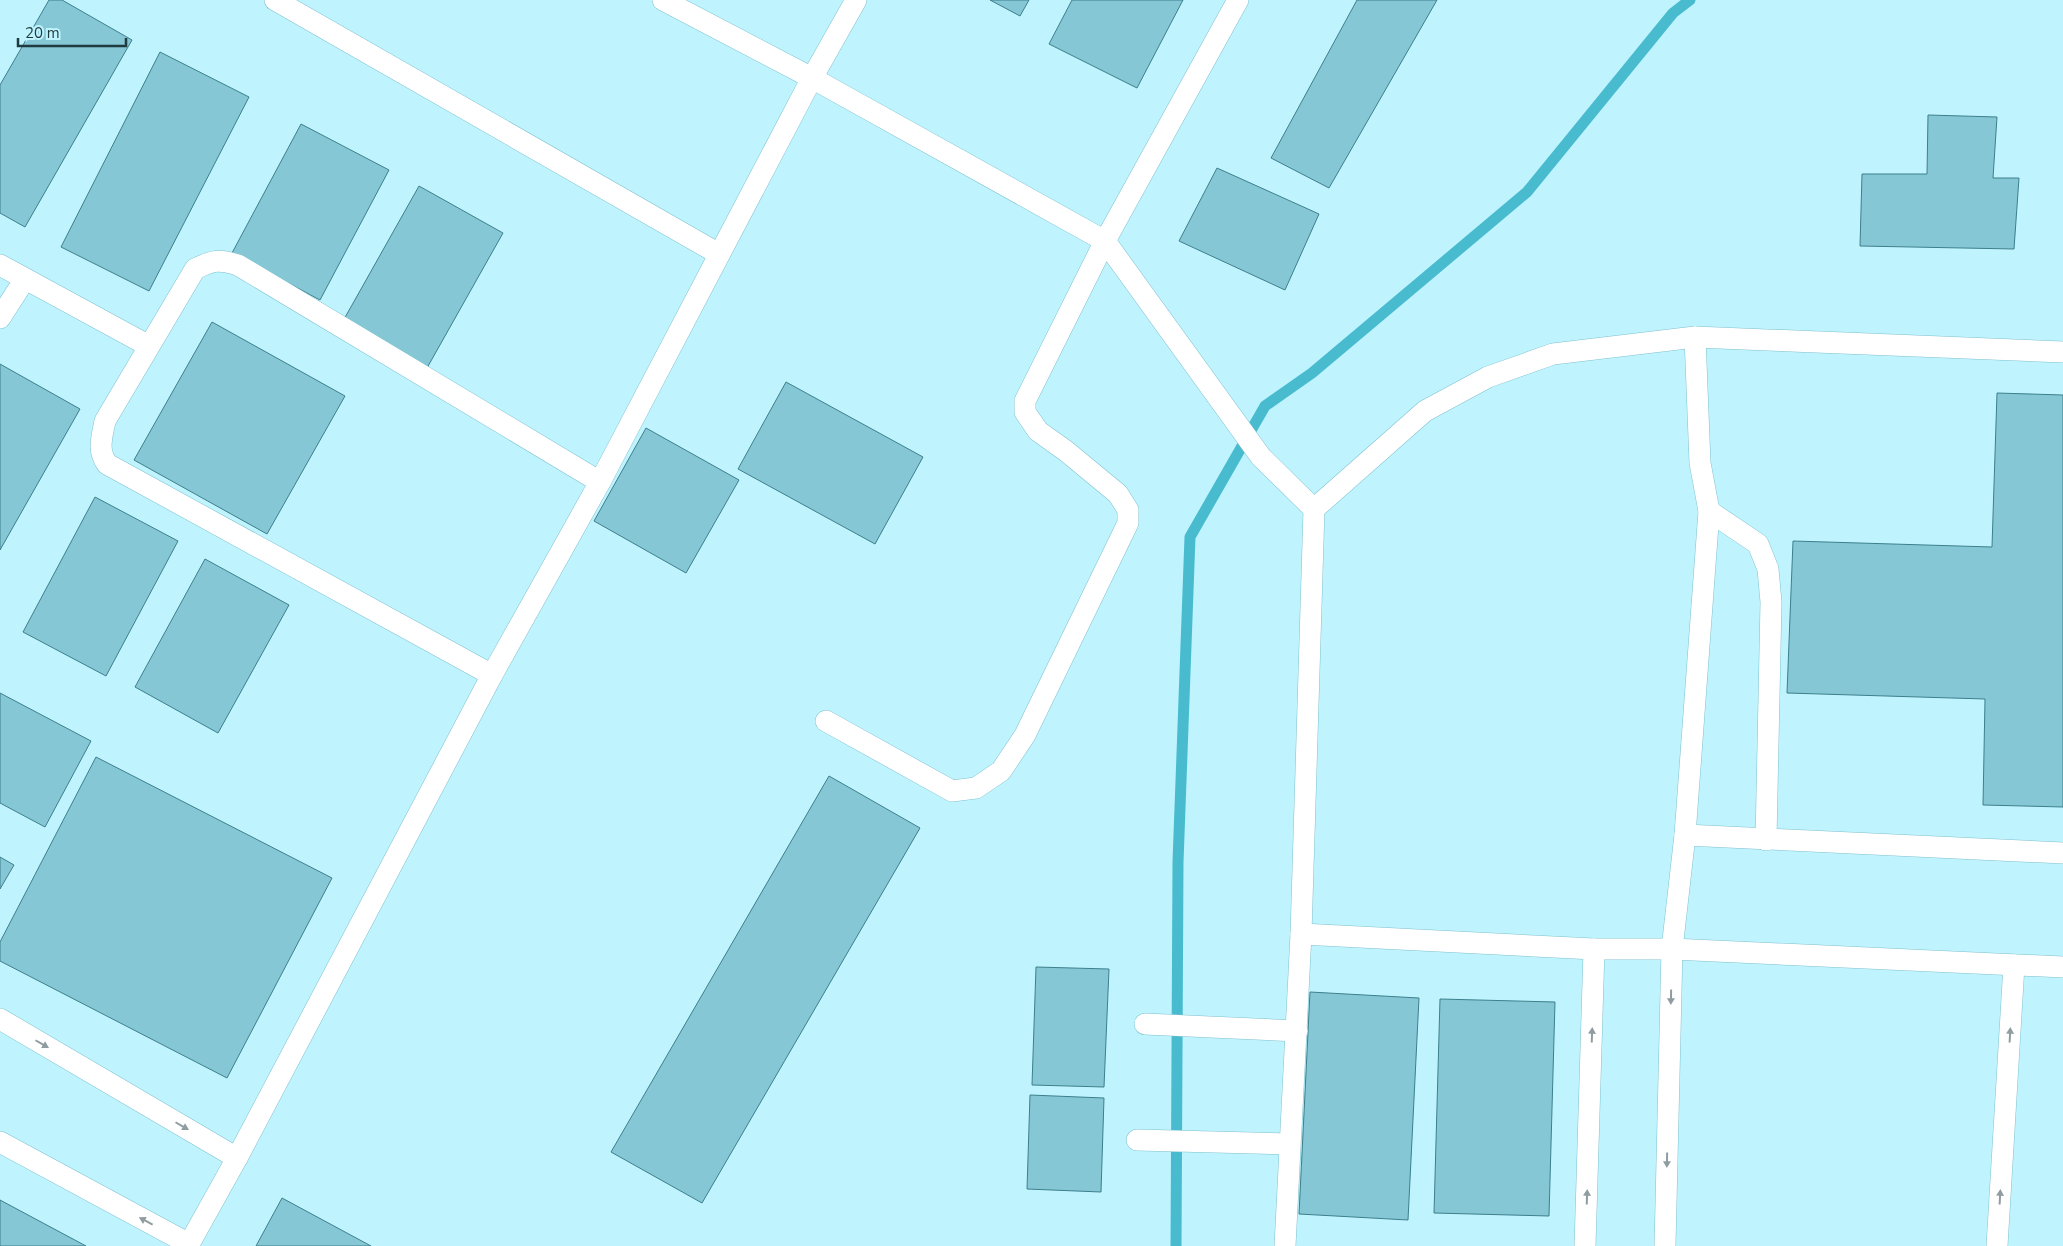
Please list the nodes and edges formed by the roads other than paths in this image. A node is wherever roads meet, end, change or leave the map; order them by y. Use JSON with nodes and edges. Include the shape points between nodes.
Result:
{"nodes":[{"id":1,"x":275,"y":0,"type":"edge"},
{"id":2,"x":663,"y":0,"type":"edge"},
{"id":3,"x":856,"y":0,"type":"edge"},
{"id":4,"x":1238,"y":0,"type":"edge"},
{"id":5,"x":812,"y":78,"type":"junction"},
{"id":6,"x":1105,"y":241,"type":"junction"},
{"id":7,"x":719,"y":254,"type":"junction"},
{"id":8,"x":0,"y":265,"type":"edge"},
{"id":9,"x":25,"y":279,"type":"junction"},
{"id":10,"x":0,"y":318,"type":"edge"},
{"id":11,"x":1695,"y":337,"type":"junction"},
{"id":12,"x":150,"y":346,"type":"junction"},
{"id":13,"x":2063,"y":352,"type":"edge"},
{"id":14,"x":600,"y":482,"type":"junction"},
{"id":15,"x":1314,"y":509,"type":"junction"},
{"id":16,"x":1709,"y":511,"type":"junction"},
{"id":17,"x":492,"y":675,"type":"junction"},
{"id":18,"x":826,"y":722,"type":"dead end"},
{"id":19,"x":1685,"y":835,"type":"junction"},
{"id":20,"x":1766,"y":840,"type":"junction"},
{"id":21,"x":2063,"y":853,"type":"edge"},
{"id":22,"x":1301,"y":934,"type":"junction"},
{"id":23,"x":1594,"y":949,"type":"junction"},
{"id":24,"x":1672,"y":949,"type":"junction"},
{"id":25,"x":2014,"y":965,"type":"junction"},
{"id":26,"x":2063,"y":967,"type":"edge"},
{"id":27,"x":0,"y":1019,"type":"edge"},
{"id":28,"x":1145,"y":1024,"type":"dead end"},
{"id":29,"x":1297,"y":1031,"type":"junction"},
{"id":30,"x":1137,"y":1140,"type":"dead end"},
{"id":31,"x":0,"y":1142,"type":"edge"},
{"id":32,"x":1289,"y":1144,"type":"junction"},
{"id":33,"x":237,"y":1158,"type":"junction"},
{"id":34,"x":188,"y":1245,"type":"edge"},
{"id":35,"x":1285,"y":1246,"type":"edge"},
{"id":36,"x":1585,"y":1246,"type":"edge"},
{"id":37,"x":1665,"y":1246,"type":"edge"},
{"id":38,"x":1997,"y":1246,"type":"edge"}],
"edges":[{"from":1,"to":7,"type":"lane"},
{"from":2,"to":5,"type":"lane"},
{"from":3,"to":5,"type":"lane"},
{"from":4,"to":6,"type":"lane"},
{"from":5,"to":6,"type":"lane"},
{"from":5,"to":7,"type":"lane"},
{"from":6,"to":15,"type":"lane","via":[[1261,457]]},
{"from":6,"to":18,"type":"lane","via":[[1025,401],[1025,412],[1038,431],[1118,494],[1128,510],[1128,523],[1025,735],[1002,771],[976,788],[952,791]]},
{"from":7,"to":14,"type":"lane"},
{"from":8,"to":9,"type":"lane"},
{"from":9,"to":10,"type":"lane"},
{"from":9,"to":12,"type":"lane"},
{"from":11,"to":13,"type":"lane"},
{"from":11,"to":15,"type":"lane","via":[[1553,354],[1488,377],[1425,411]]},
{"from":11,"to":16,"type":"lane","via":[[1700,462]]},
{"from":12,"to":14,"type":"lane","via":[[195,269],[211,261],[238,265]]},
{"from":12,"to":17,"type":"lane","via":[[105,421],[100,443],[102,457],[107,464]]},
{"from":14,"to":17,"type":"lane"},
{"from":15,"to":22,"type":"lane"},
{"from":16,"to":19,"type":"lane"},
{"from":16,"to":20,"type":"lane","via":[[1758,544],[1768,569],[1771,602]]},
{"from":17,"to":33,"type":"lane"},
{"from":19,"to":20,"type":"lane"},
{"from":19,"to":24,"type":"lane"},
{"from":20,"to":21,"type":"lane"},
{"from":22,"to":23,"type":"lane"},
{"from":22,"to":29,"type":"lane"},
{"from":23,"to":24,"type":"lane"},
{"from":36,"to":23,"type":"lane","one_way":true},
{"from":24,"to":25,"type":"lane"},
{"from":24,"to":37,"type":"lane","one_way":true},
{"from":25,"to":26,"type":"lane"},
{"from":38,"to":25,"type":"lane","one_way":true},
{"from":27,"to":33,"type":"lane","one_way":true},
{"from":28,"to":29,"type":"lane"},
{"from":29,"to":32,"type":"lane"},
{"from":30,"to":32,"type":"lane"},
{"from":34,"to":31,"type":"lane","one_way":true},
{"from":32,"to":35,"type":"lane"},
{"from":33,"to":34,"type":"lane"}]}
